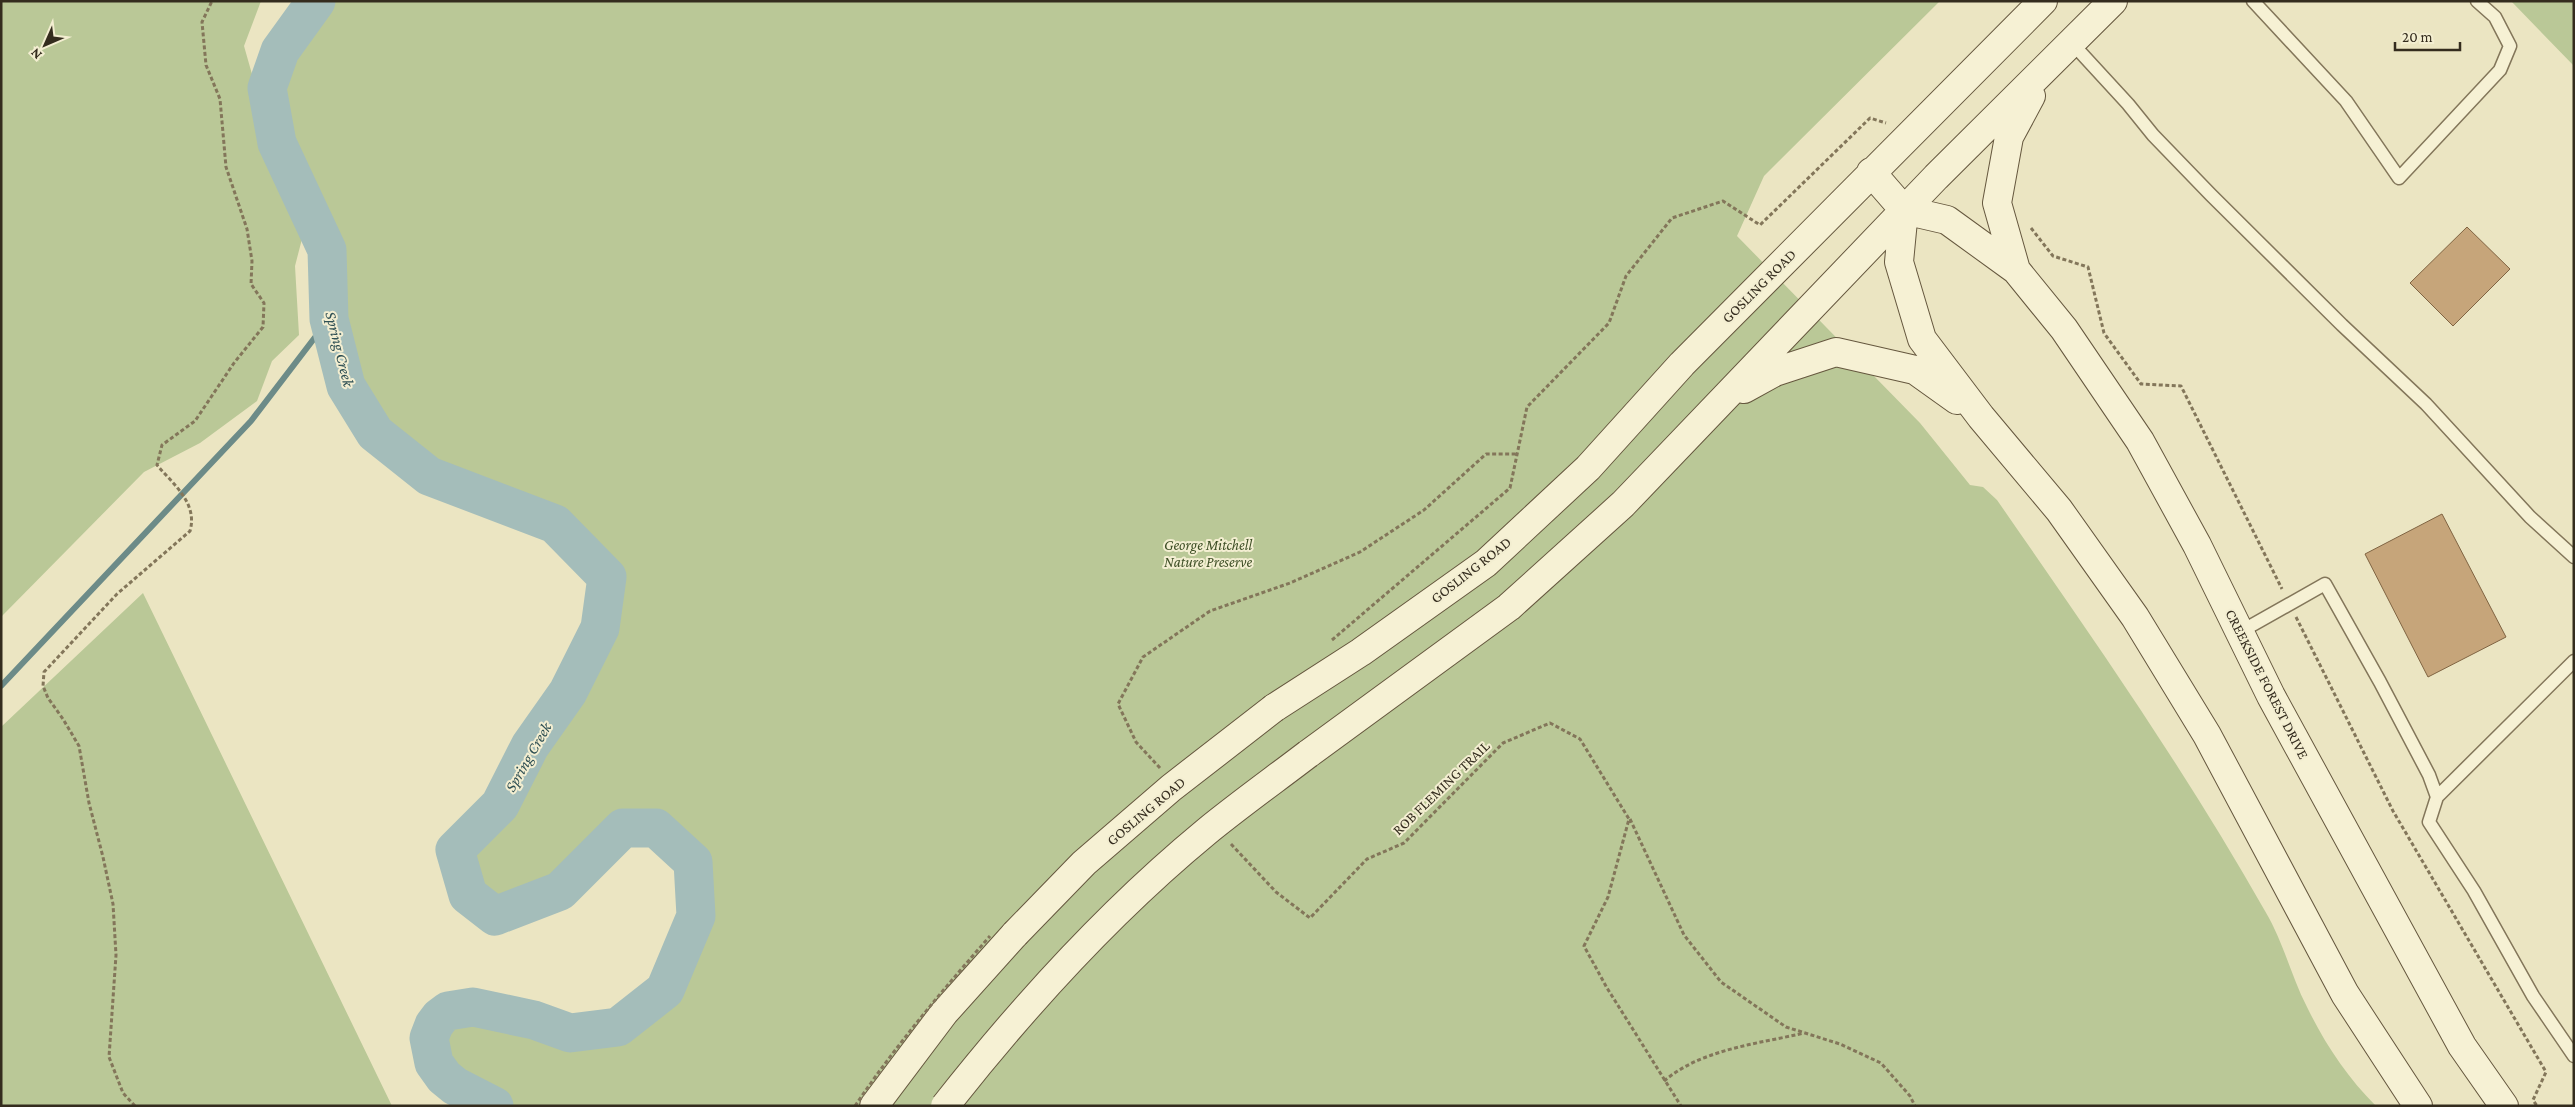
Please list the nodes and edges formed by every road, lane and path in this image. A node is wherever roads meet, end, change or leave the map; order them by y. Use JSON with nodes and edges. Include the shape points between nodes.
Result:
{"nodes":[{"id":1,"x":212,"y":1,"type":"edge"},
{"id":2,"x":2043,"y":1,"type":"edge"},
{"id":3,"x":2113,"y":1,"type":"edge"},
{"id":4,"x":2253,"y":1,"type":"edge"},
{"id":5,"x":2477,"y":1,"type":"edge"},
{"id":6,"x":2071,"y":42,"type":"junction"},
{"id":7,"x":2042,"y":74,"type":"junction"},
{"id":8,"x":1903,"y":140,"type":"junction"},
{"id":9,"x":1871,"y":172,"type":"junction"},
{"id":10,"x":1904,"y":210,"type":"junction"},
{"id":11,"x":2002,"y":219,"type":"junction"},
{"id":12,"x":2016,"y":270,"type":"junction"},
{"id":13,"x":1719,"y":403,"type":"junction"},
{"id":14,"x":1981,"y":417,"type":"junction"},
{"id":15,"x":1517,"y":454,"type":"junction"},
{"id":16,"x":2574,"y":557,"type":"edge"},
{"id":17,"x":2290,"y":604,"type":"junction"},
{"id":18,"x":2240,"y":632,"type":"junction"},
{"id":19,"x":1330,"y":641,"type":"dead end"},
{"id":20,"x":2574,"y":661,"type":"edge"},
{"id":21,"x":1163,"y":771,"type":"dead end"},
{"id":22,"x":2437,"y":797,"type":"junction"},
{"id":23,"x":1629,"y":819,"type":"junction"},
{"id":24,"x":1229,"y":842,"type":"dead end"},
{"id":25,"x":1806,"y":1033,"type":"junction"},
{"id":26,"x":2574,"y":1056,"type":"edge"},
{"id":27,"x":1664,"y":1081,"type":"junction"},
{"id":28,"x":135,"y":1106,"type":"edge"},
{"id":29,"x":874,"y":1106,"type":"edge"},
{"id":30,"x":945,"y":1106,"type":"edge"},
{"id":31,"x":1681,"y":1106,"type":"edge"},
{"id":32,"x":1915,"y":1106,"type":"edge"},
{"id":33,"x":2418,"y":1106,"type":"edge"},
{"id":34,"x":2504,"y":1106,"type":"edge"},
{"id":35,"x":2536,"y":1106,"type":"edge"}],
"edges":[{"from":1,"to":28,"type":"path","via":[[202,22],[206,65],[220,99],[226,167],[247,229],[252,261],[251,284],[264,303],[263,326],[195,421],[162,445],[157,465],[189,502],[193,520],[190,531],[117,594],[44,672],[43,686],[78,746],[105,867],[113,904],[116,955],[109,1058],[123,1093]]},
{"from":2,"to":8,"type":"main road","name":"GOSLING ROAD"},
{"from":3,"to":6,"type":"main road"},
{"from":4,"to":5,"type":"lane","via":[[2346,101],[2399,178],[2504,62],[2510,46],[2495,17]]},
{"from":6,"to":7,"type":"main road"},
{"from":6,"to":16,"type":"lane","via":[[2179,162],[2426,404],[2530,517]]},
{"from":7,"to":10,"type":"main road"},
{"from":7,"to":11,"type":"main road","name":"CREEKSIDE FOREST DRIVE","via":[[2009,137],[1997,204]]},
{"from":8,"to":9,"type":"main road","name":"GOSLING ROAD"},
{"from":8,"to":15,"type":"path","via":[[1890,124],[1870,118],[1760,225],[1723,201],[1672,218],[1626,276],[1609,323],[1527,407]]},
{"from":9,"to":10,"type":"main road"},
{"from":9,"to":29,"type":"main road","name":"GOSLING ROAD","bridge":true,"via":[[1682,364],[1588,468],[1486,563],[1361,652],[1274,708],[1171,788],[1084,863],[944,1013]]},
{"from":10,"to":12,"type":"main road","name":"CREEKSIDE FOREST DRIVE","via":[[1948,220]]},
{"from":10,"to":13,"type":"main road"},
{"from":10,"to":14,"type":"main road","via":[[1899,262],[1922,339]]},
{"from":11,"to":12,"type":"main road","name":"CREEKSIDE FOREST DRIVE"},
{"from":11,"to":17,"type":"path","via":[[2022,217],[2053,256],[2088,267],[2104,333],[2141,384],[2181,386]]},
{"from":12,"to":18,"type":"main road","name":"CREEKSIDE FOREST DRIVE","via":[[2064,329],[2140,441]]},
{"from":13,"to":14,"type":"main road","via":[[1775,372],[1836,352],[1915,370]]},
{"from":13,"to":30,"type":"main road","bridge":true,"via":[[1623,504],[1509,607],[1205,833],[1126,905],[1056,976],[985,1055]]},
{"from":14,"to":33,"type":"main road","via":[[2059,510],[2135,617],[2207,735],[2344,994]]},
{"from":15,"to":19,"type":"path","via":[[1510,488]]},
{"from":15,"to":21,"type":"path","via":[[1486,454],[1424,510],[1360,552],[1290,583],[1210,611],[1144,657],[1118,704],[1136,742]]},
{"from":17,"to":18,"type":"lane"},
{"from":17,"to":22,"type":"lane","via":[[2325,584],[2380,682]]},
{"from":17,"to":35,"type":"path","via":[[2393,811],[2546,1072],[2533,1100]]},
{"from":18,"to":34,"type":"main road","name":"CREEKSIDE FOREST DRIVE","via":[[2271,696],[2462,1046]]},
{"from":20,"to":22,"type":"lane"},
{"from":22,"to":26,"type":"lane","via":[[2429,822],[2474,891],[2533,996]]},
{"from":23,"to":24,"type":"path","name":"ROB FLEMING TRAIL","via":[[1580,739],[1550,723],[1503,743],[1404,843],[1367,859],[1310,918],[1276,892]]},
{"from":23,"to":25,"type":"path","via":[[1684,935],[1721,982],[1786,1027]]},
{"from":23,"to":27,"type":"path","via":[[1608,897],[1584,946]]},
{"from":25,"to":27,"type":"path","via":[[1712,1055],[1680,1067]]},
{"from":25,"to":32,"type":"path","via":[[1881,1063]]},
{"from":27,"to":31,"type":"path"}]}
